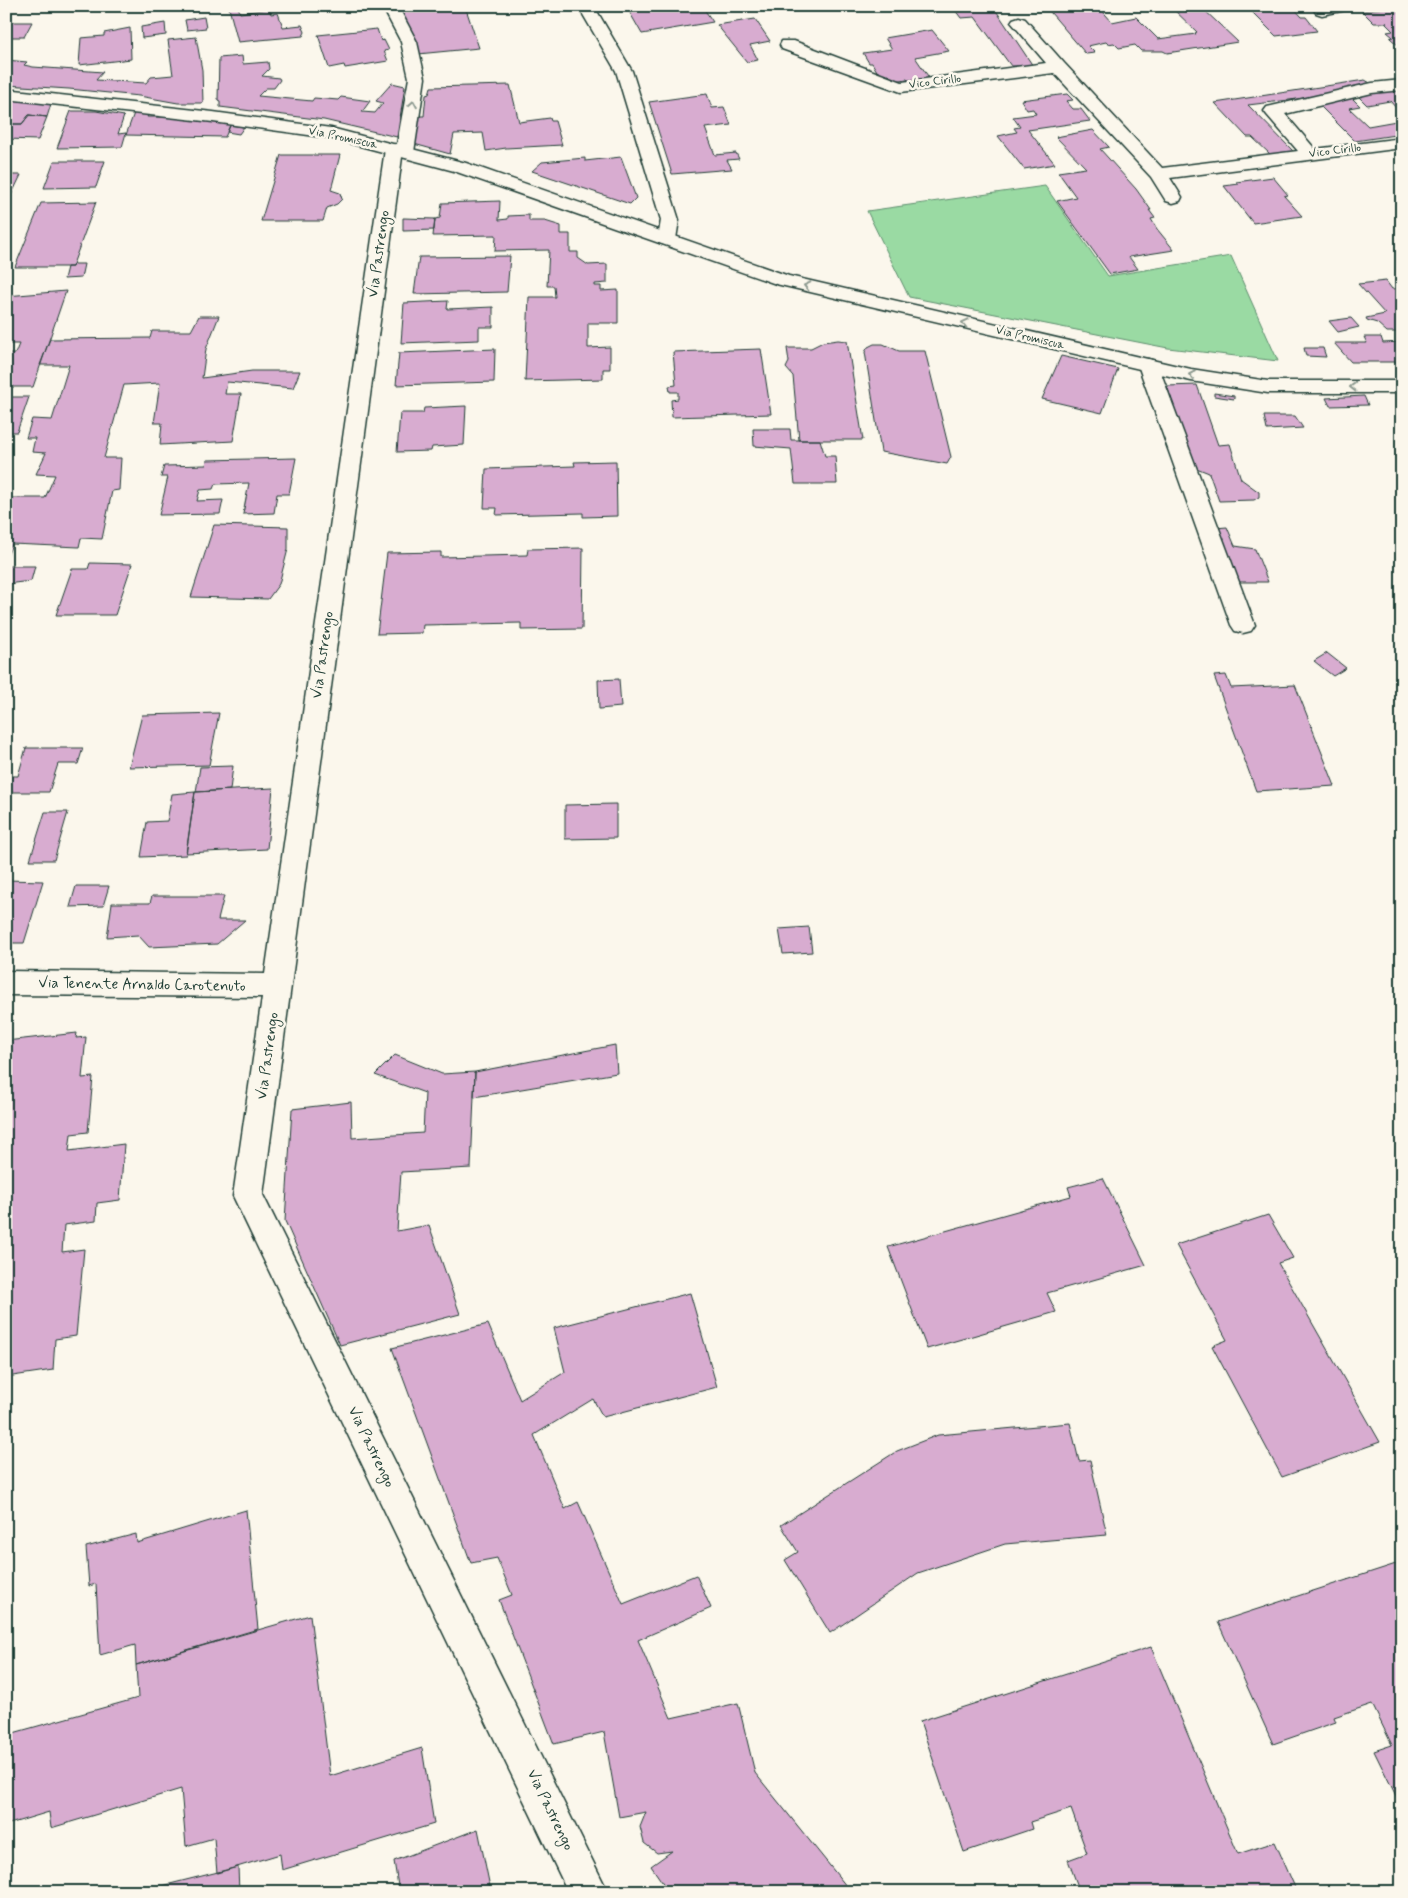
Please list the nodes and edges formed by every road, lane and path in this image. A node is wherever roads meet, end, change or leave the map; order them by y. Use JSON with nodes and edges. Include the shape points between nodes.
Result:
{"nodes":[{"id":1,"x":390,"y":6,"type":"edge"},
{"id":2,"x":586,"y":6,"type":"edge"},
{"id":3,"x":1345,"y":6,"type":"edge"},
{"id":4,"x":1322,"y":10,"type":"dead end"},
{"id":5,"x":1021,"y":14,"type":"edge"},
{"id":6,"x":788,"y":45,"type":"dead end"},
{"id":7,"x":1058,"y":67,"type":"junction"},
{"id":8,"x":1402,"y":84,"type":"edge"},
{"id":9,"x":6,"y":94,"type":"edge"},
{"id":10,"x":1124,"y":114,"type":"dead end"},
{"id":11,"x":1402,"y":143,"type":"edge"},
{"id":12,"x":399,"y":151,"type":"junction"},
{"id":13,"x":1311,"y":154,"type":"junction"},
{"id":14,"x":1166,"y":157,"type":"dead end"},
{"id":15,"x":1179,"y":171,"type":"junction"},
{"id":16,"x":1158,"y":174,"type":"junction"},
{"id":17,"x":1172,"y":197,"type":"dead end"},
{"id":18,"x":667,"y":239,"type":"junction"},
{"id":19,"x":1148,"y":365,"type":"junction"},
{"id":20,"x":1402,"y":387,"type":"edge"},
{"id":21,"x":1243,"y":625,"type":"dead end"},
{"id":22,"x":6,"y":983,"type":"edge"},
{"id":23,"x":277,"y":986,"type":"junction"},
{"id":24,"x":590,"y":1892,"type":"edge"}],
"edges":[{"from":12,"to":1,"type":"street","name":"Via Pastrengo","one_way":true,"via":[[417,78],[409,42]]},
{"from":2,"to":18,"type":"street","via":[[624,71],[670,220]]},
{"from":3,"to":4,"type":"street"},
{"from":5,"to":7,"type":"street"},
{"from":5,"to":10,"type":"street"},
{"from":6,"to":7,"type":"street","name":"Vico Cirillo","via":[[901,87]]},
{"from":7,"to":16,"type":"street"},
{"from":8,"to":13,"type":"street","via":[[1273,111]]},
{"from":9,"to":12,"type":"street","name":"Via Promiscua","via":[[331,133]]},
{"from":11,"to":13,"type":"street","name":"Vico Cirillo"},
{"from":12,"to":18,"type":"street","name":"Via Promiscua","via":[[460,167]]},
{"from":12,"to":23,"type":"street","name":"Via Pastrengo"},
{"from":13,"to":15,"type":"street","name":"Vico Cirillo"},
{"from":14,"to":15,"type":"street"},
{"from":15,"to":16,"type":"street","name":"Vico Cirillo"},
{"from":16,"to":17,"type":"street"},
{"from":19,"to":18,"type":"street","name":"Via Promiscua","one_way":true,"via":[[783,280]]},
{"from":20,"to":19,"type":"street","name":"Via Promiscua","one_way":true,"via":[[1268,387]]},
{"from":19,"to":21,"type":"street"},
{"from":22,"to":23,"type":"street","name":"Via Tenente Arnaldo Carotenuto"},
{"from":23,"to":24,"type":"street","name":"Via Pastrengo","via":[[248,1196]]}]}
